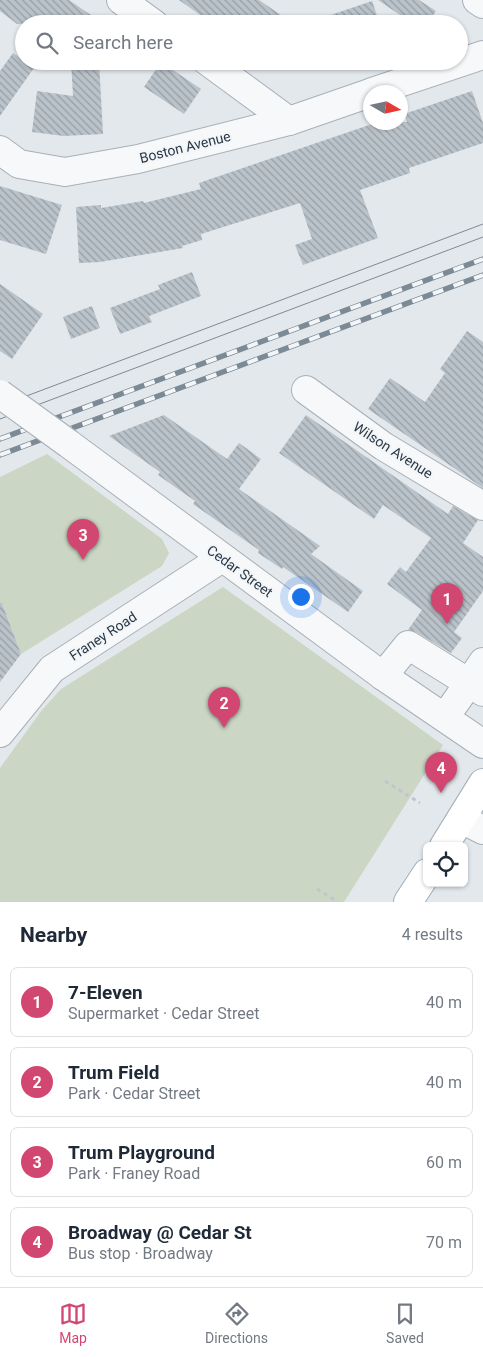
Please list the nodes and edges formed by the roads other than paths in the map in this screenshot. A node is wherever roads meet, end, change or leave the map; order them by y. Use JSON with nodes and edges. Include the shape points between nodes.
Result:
{"nodes":[{"id":1,"x":121,"y":0,"type":"edge"},
{"id":2,"x":477,"y":0,"type":"edge"},
{"id":3,"x":483,"y":4,"type":"edge"},
{"id":4,"x":142,"y":15,"type":"edge"},
{"id":5,"x":483,"y":55,"type":"edge"},
{"id":6,"x":468,"y":60,"type":"edge"},
{"id":7,"x":219,"y":70,"type":"edge"},
{"id":8,"x":439,"y":70,"type":"edge"},
{"id":9,"x":395,"y":85,"type":"edge"},
{"id":10,"x":363,"y":96,"type":"edge"},
{"id":11,"x":289,"y":121,"type":"junction"},
{"id":12,"x":0,"y":150,"type":"edge"},
{"id":13,"x":306,"y":390,"type":"dead end"},
{"id":14,"x":0,"y":394,"type":"edge"},
{"id":15,"x":483,"y":506,"type":"edge"},
{"id":16,"x":222,"y":558,"type":"junction"},
{"id":17,"x":383,"y":676,"type":"junction"},
{"id":18,"x":478,"y":679,"type":"edge"},
{"id":19,"x":445,"y":717,"type":"junction"},
{"id":20,"x":0,"y":732,"type":"edge"},
{"id":21,"x":483,"y":744,"type":"edge"},
{"id":22,"x":483,"y":783,"type":"edge"},
{"id":23,"x":472,"y":824,"type":"edge"},
{"id":24,"x":449,"y":842,"type":"edge"},
{"id":25,"x":423,"y":879,"type":"edge"},
{"id":26,"x":408,"y":902,"type":"edge"}],
"edges":[{"from":1,"to":4,"type":"street"},
{"from":2,"to":3,"type":"street"},
{"from":5,"to":6,"type":"street","name":"Boston Avenue"},
{"from":7,"to":11,"type":"street"},
{"from":8,"to":9,"type":"street","name":"Boston Avenue"},
{"from":10,"to":11,"type":"street","name":"Boston Avenue"},
{"from":11,"to":12,"type":"street","name":"Boston Avenue","via":[[138,160],[65,172],[19,164]]},
{"from":13,"to":15,"type":"street","name":"Wilson Avenue","via":[[383,446]]},
{"from":14,"to":16,"type":"street","name":"Cedar Street","bridge":true},
{"from":16,"to":17,"type":"street","name":"Cedar Street"},
{"from":16,"to":20,"type":"street","name":"Franey Road","via":[[52,669]]},
{"from":17,"to":18,"type":"street","via":[[408,645]]},
{"from":17,"to":19,"type":"street","name":"Cedar Street"},
{"from":18,"to":19,"type":"street"},
{"from":19,"to":21,"type":"street","name":"Cedar Street"},
{"from":22,"to":23,"type":"main road"},
{"from":23,"to":24,"type":"main road"},
{"from":25,"to":26,"type":"main road"}]}
